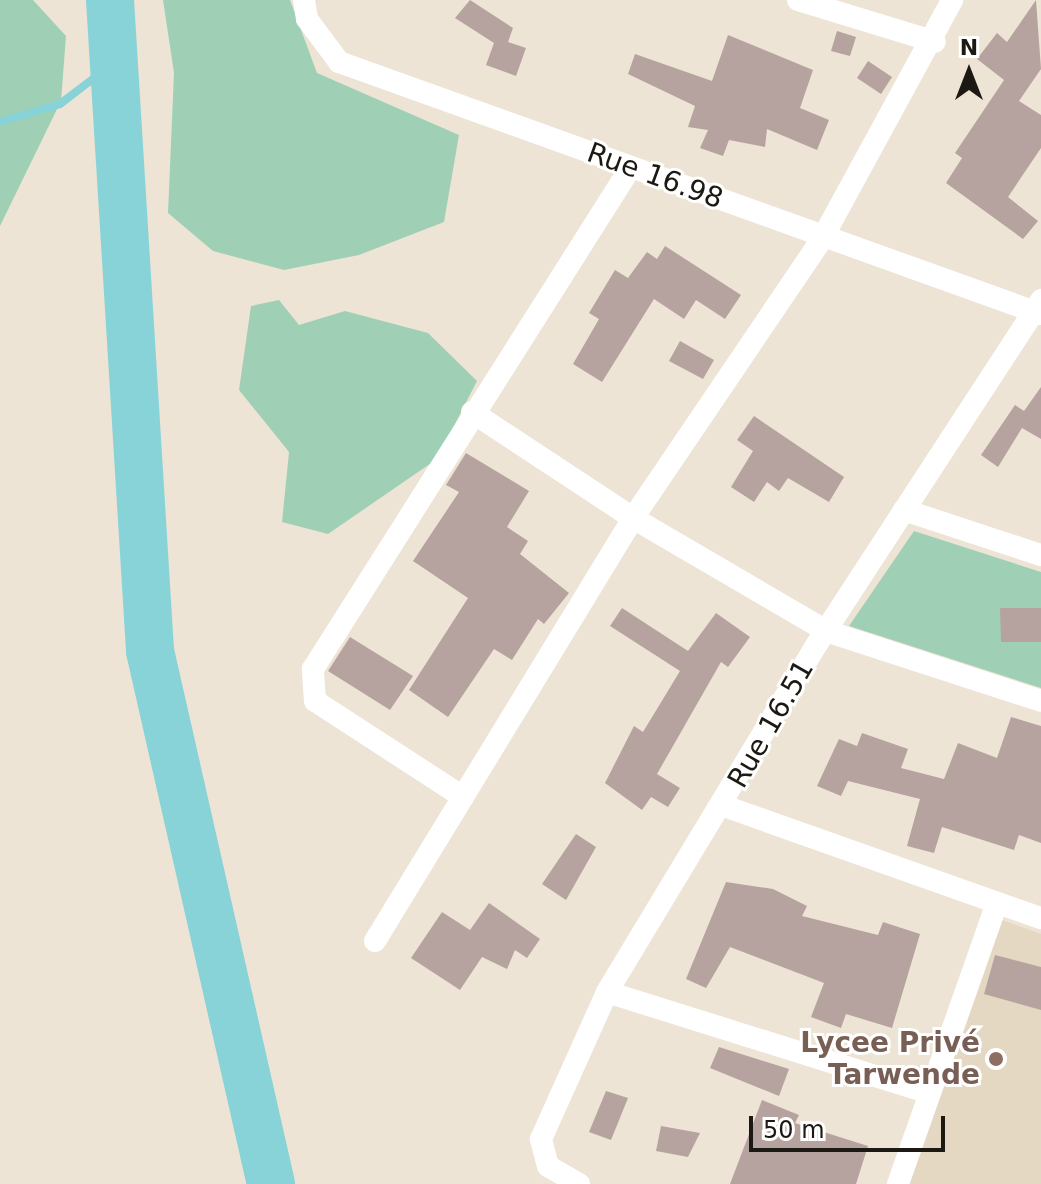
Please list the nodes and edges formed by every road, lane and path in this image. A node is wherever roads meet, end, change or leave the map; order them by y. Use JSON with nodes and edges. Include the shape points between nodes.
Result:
{"nodes":[{"id":1,"x":304,"y":0,"type":"edge"},
{"id":2,"x":798,"y":0,"type":"edge"},
{"id":3,"x":952,"y":0,"type":"edge"},
{"id":4,"x":935,"y":42,"type":"junction"},
{"id":5,"x":631,"y":167,"type":"junction"},
{"id":6,"x":823,"y":237,"type":"junction"},
{"id":7,"x":1039,"y":308,"type":"edge"},
{"id":8,"x":472,"y":412,"type":"junction"},
{"id":9,"x":904,"y":510,"type":"junction"},
{"id":10,"x":633,"y":518,"type":"junction"},
{"id":11,"x":1041,"y":555,"type":"edge"},
{"id":12,"x":826,"y":631,"type":"junction"},
{"id":13,"x":1041,"y":701,"type":"edge"},
{"id":14,"x":463,"y":797,"type":"junction"},
{"id":15,"x":724,"y":806,"type":"junction"},
{"id":16,"x":997,"y":903,"type":"junction"},
{"id":17,"x":1041,"y":918,"type":"edge"},
{"id":18,"x":375,"y":941,"type":"dead end"},
{"id":19,"x":607,"y":992,"type":"junction"},
{"id":20,"x":930,"y":1093,"type":"junction"},
{"id":21,"x":579,"y":1184,"type":"edge"},
{"id":22,"x":898,"y":1184,"type":"edge"}],
"edges":[{"from":1,"to":5,"type":"street","name":"Rue 16.98","via":[[307,19],[339,62]]},
{"from":2,"to":4,"type":"street"},
{"from":3,"to":4,"type":"street"},
{"from":4,"to":6,"type":"street"},
{"from":5,"to":6,"type":"street","name":"Rue 16.98"},
{"from":5,"to":8,"type":"street"},
{"from":6,"to":7,"type":"street","name":"Rue 16.98"},
{"from":6,"to":10,"type":"street"},
{"from":7,"to":9,"type":"street","name":"Rue 16.51"},
{"from":8,"to":10,"type":"street"},
{"from":8,"to":14,"type":"street","via":[[308,685],[315,701]]},
{"from":9,"to":11,"type":"street"},
{"from":9,"to":12,"type":"street","name":"Rue 16.51"},
{"from":10,"to":12,"type":"street"},
{"from":10,"to":14,"type":"street"},
{"from":12,"to":13,"type":"street"},
{"from":12,"to":15,"type":"street","name":"Rue 16.51"},
{"from":14,"to":18,"type":"street"},
{"from":15,"to":16,"type":"street"},
{"from":15,"to":19,"type":"street","name":"Rue 16.51"},
{"from":16,"to":17,"type":"street"},
{"from":16,"to":20,"type":"street"},
{"from":19,"to":20,"type":"street"},
{"from":19,"to":21,"type":"street","name":"Rue 16.51","via":[[541,1139],[548,1166]]},
{"from":20,"to":22,"type":"street"}]}
